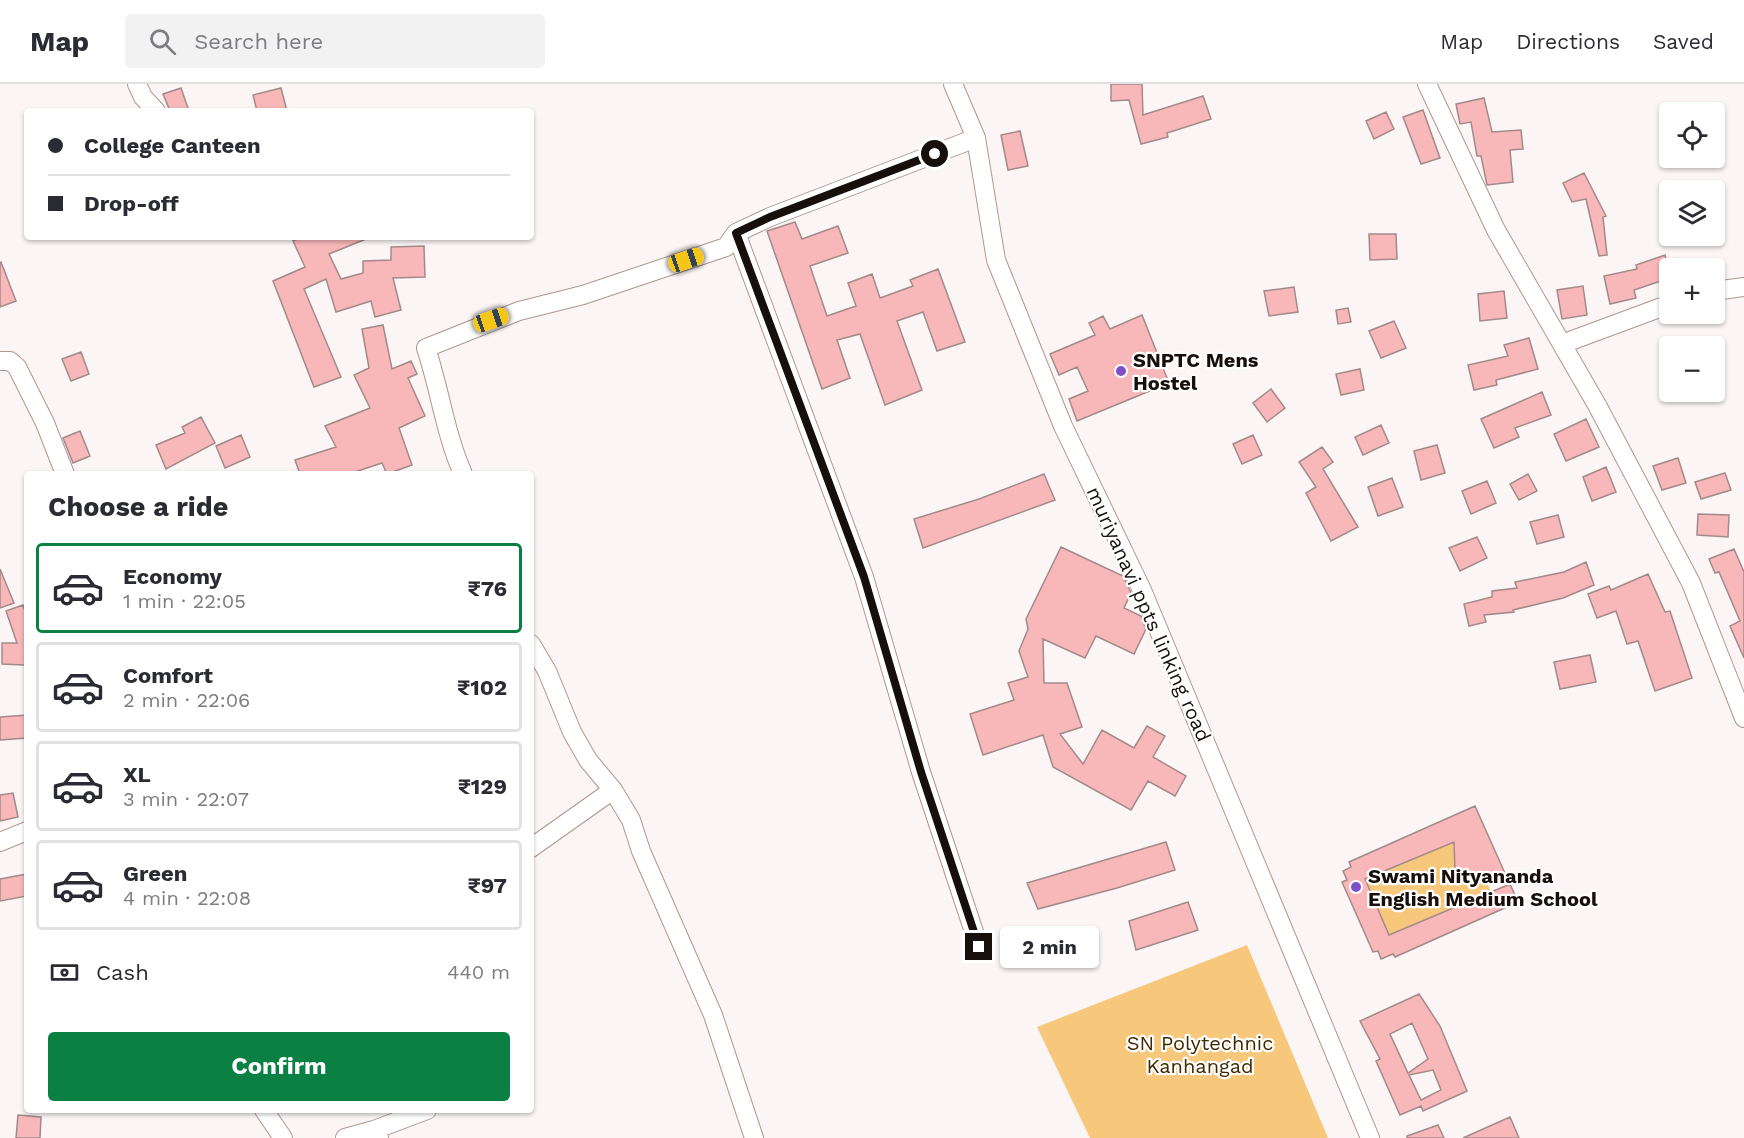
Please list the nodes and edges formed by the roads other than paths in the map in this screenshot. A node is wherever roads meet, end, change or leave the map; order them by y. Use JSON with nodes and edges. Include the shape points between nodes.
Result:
{"nodes":[{"id":1,"x":137,"y":84,"type":"edge"},
{"id":2,"x":953,"y":84,"type":"edge"},
{"id":3,"x":1427,"y":84,"type":"edge"},
{"id":4,"x":153,"y":108,"type":"edge"},
{"id":5,"x":976,"y":138,"type":"junction"},
{"id":6,"x":736,"y":233,"type":"junction"},
{"id":7,"x":1744,"y":287,"type":"edge"},
{"id":8,"x":1725,"y":290,"type":"edge"},
{"id":9,"x":1659,"y":308,"type":"edge"},
{"id":10,"x":1562,"y":344,"type":"junction"},
{"id":11,"x":0,"y":361,"type":"edge"},
{"id":12,"x":64,"y":471,"type":"edge"},
{"id":13,"x":462,"y":471,"type":"edge"},
{"id":14,"x":534,"y":649,"type":"edge"},
{"id":15,"x":1744,"y":718,"type":"edge"},
{"id":16,"x":613,"y":790,"type":"junction"},
{"id":17,"x":24,"y":832,"type":"edge"},
{"id":18,"x":0,"y":842,"type":"edge"},
{"id":19,"x":534,"y":846,"type":"edge"},
{"id":20,"x":979,"y":947,"type":"dead end"},
{"id":21,"x":266,"y":1113,"type":"edge"},
{"id":22,"x":421,"y":1113,"type":"edge"},
{"id":23,"x":376,"y":1134,"type":"edge"},
{"id":24,"x":283,"y":1138,"type":"edge"},
{"id":25,"x":345,"y":1138,"type":"edge"},
{"id":26,"x":754,"y":1138,"type":"edge"},
{"id":27,"x":1370,"y":1138,"type":"edge"}],
"edges":[{"from":1,"to":4,"type":"street"},
{"from":2,"to":5,"type":"street","name":"muriyanavi ppts linking road"},
{"from":3,"to":10,"type":"street","via":[[1496,230]]},
{"from":5,"to":6,"type":"street"},
{"from":5,"to":27,"type":"street","name":"muriyanavi ppts linking road","via":[[996,260],[1063,426],[1142,590]]},
{"from":6,"to":13,"type":"street","via":[[726,247],[583,295],[519,311],[426,348],[438,382],[450,446]]},
{"from":6,"to":20,"type":"street","via":[[864,577],[921,772]]},
{"from":7,"to":8,"type":"street"},
{"from":9,"to":10,"type":"street"},
{"from":10,"to":15,"type":"street","via":[[1691,583]]},
{"from":11,"to":12,"type":"street","via":[[10,361],[17,367]]},
{"from":14,"to":16,"type":"street","via":[[572,732],[588,760]]},
{"from":16,"to":19,"type":"street"},
{"from":16,"to":26,"type":"street","via":[[631,820],[713,1015]]},
{"from":17,"to":18,"type":"street"},
{"from":21,"to":24,"type":"street"},
{"from":22,"to":23,"type":"street"},
{"from":23,"to":25,"type":"street"}]}
